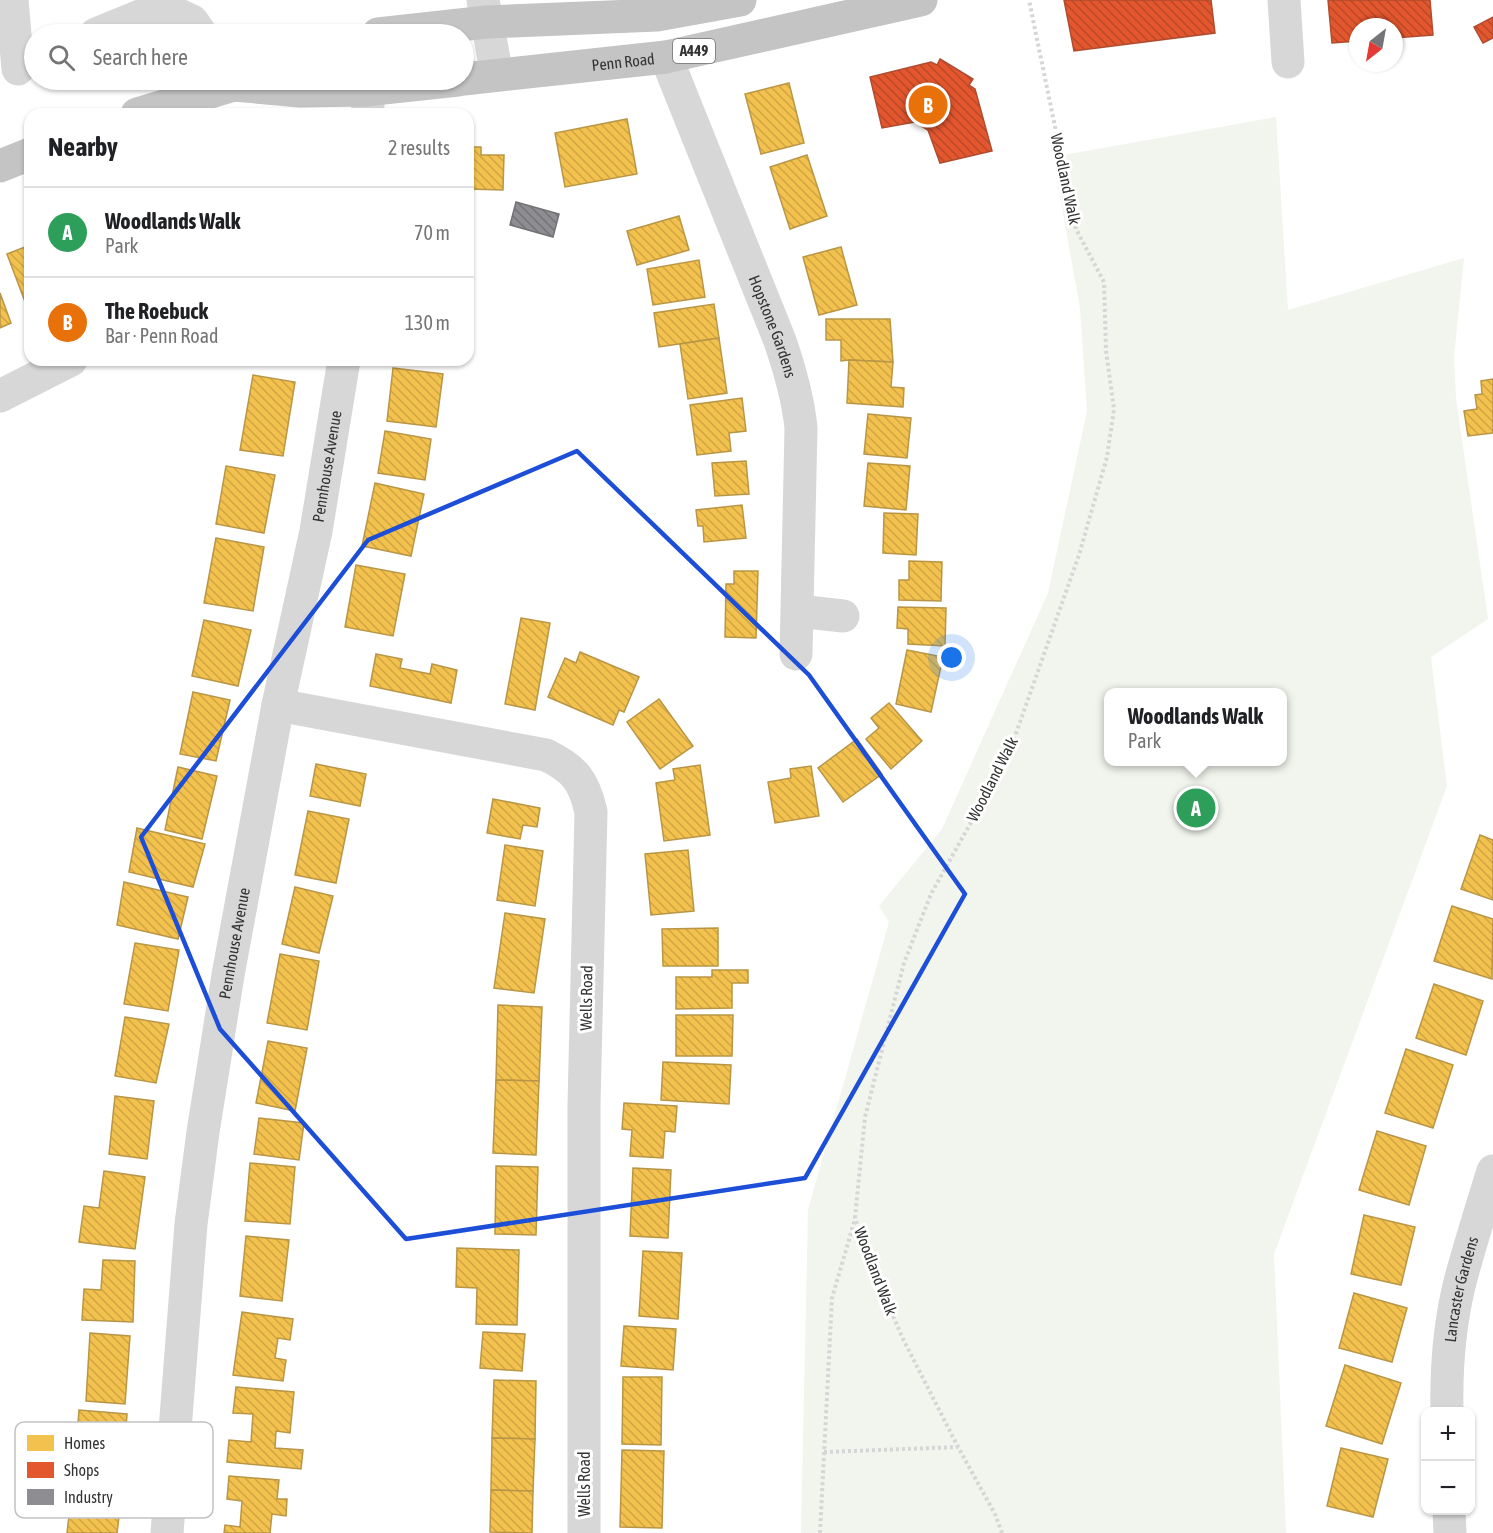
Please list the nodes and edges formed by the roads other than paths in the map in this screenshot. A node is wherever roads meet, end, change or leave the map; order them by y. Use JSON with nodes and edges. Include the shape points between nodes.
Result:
{"nodes":[{"id":1,"x":12,"y":0,"type":"edge"},
{"id":2,"x":740,"y":0,"type":"edge"},
{"id":3,"x":921,"y":0,"type":"edge"},
{"id":4,"x":1284,"y":0,"type":"edge"},
{"id":5,"x":485,"y":11,"type":"edge"},
{"id":6,"x":120,"y":24,"type":"edge"},
{"id":7,"x":194,"y":24,"type":"edge"},
{"id":8,"x":425,"y":24,"type":"edge"},
{"id":9,"x":666,"y":57,"type":"junction"},
{"id":10,"x":1288,"y":62,"type":"dead end"},
{"id":11,"x":17,"y":69,"type":"edge"},
{"id":12,"x":497,"y":75,"type":"junction"},
{"id":13,"x":474,"y":78,"type":"edge"},
{"id":14,"x":209,"y":90,"type":"edge"},
{"id":15,"x":294,"y":90,"type":"edge"},
{"id":16,"x":391,"y":90,"type":"edge"},
{"id":17,"x":364,"y":94,"type":"edge"},
{"id":18,"x":155,"y":108,"type":"edge"},
{"id":19,"x":24,"y":156,"type":"edge"},
{"id":20,"x":0,"y":166,"type":"edge"},
{"id":21,"x":59,"y":366,"type":"edge"},
{"id":22,"x":343,"y":366,"type":"edge"},
{"id":23,"x":0,"y":396,"type":"edge"},
{"id":24,"x":798,"y":611,"type":"junction"},
{"id":25,"x":843,"y":616,"type":"dead end"},
{"id":26,"x":796,"y":654,"type":"dead end"},
{"id":27,"x":278,"y":705,"type":"junction"},
{"id":28,"x":1493,"y":1171,"type":"edge"},
{"id":29,"x":1447,"y":1407,"type":"edge"},
{"id":30,"x":175,"y":1422,"type":"edge"},
{"id":31,"x":1449,"y":1515,"type":"edge"},
{"id":32,"x":168,"y":1518,"type":"edge"},
{"id":33,"x":167,"y":1533,"type":"edge"},
{"id":34,"x":584,"y":1533,"type":"edge"},
{"id":35,"x":1450,"y":1533,"type":"edge"}],
"edges":[{"from":1,"to":11,"type":"street"},
{"from":2,"to":5,"type":"highway","via":[[657,15]]},
{"from":3,"to":9,"type":"highway","name":"Penn Road","number":"A449"},
{"from":4,"to":10,"type":"street"},
{"from":5,"to":8,"type":"highway"},
{"from":5,"to":12,"type":"street"},
{"from":6,"to":7,"type":"street","via":[[162,7]]},
{"from":9,"to":12,"type":"highway","name":"Penn Road","number":"A449"},
{"from":9,"to":24,"type":"street","name":"Hopstone Gardens","via":[[792,379],[801,428]]},
{"from":12,"to":13,"type":"highway","name":"Penn Road","number":"A449"},
{"from":14,"to":18,"type":"highway"},
{"from":15,"to":17,"type":"highway"},
{"from":16,"to":17,"type":"highway"},
{"from":19,"to":20,"type":"highway"},
{"from":21,"to":23,"type":"street"},
{"from":22,"to":27,"type":"street","name":"Pennhouse Avenue","via":[[316,531]]},
{"from":24,"to":25,"type":"street"},
{"from":24,"to":26,"type":"street","name":"Hopstone Gardens"},
{"from":27,"to":30,"type":"street","name":"Pennhouse Avenue","via":[[203,1132],[190,1224]]},
{"from":27,"to":34,"type":"street","name":"Wells Road","via":[[546,755],[576,774],[586,792],[591,813],[584,1105]]},
{"from":28,"to":29,"type":"street","name":"Lancaster Gardens","via":[[1460,1280],[1451,1334]]},
{"from":31,"to":35,"type":"street"},
{"from":32,"to":33,"type":"street","name":"Pennhouse Avenue"}]}
